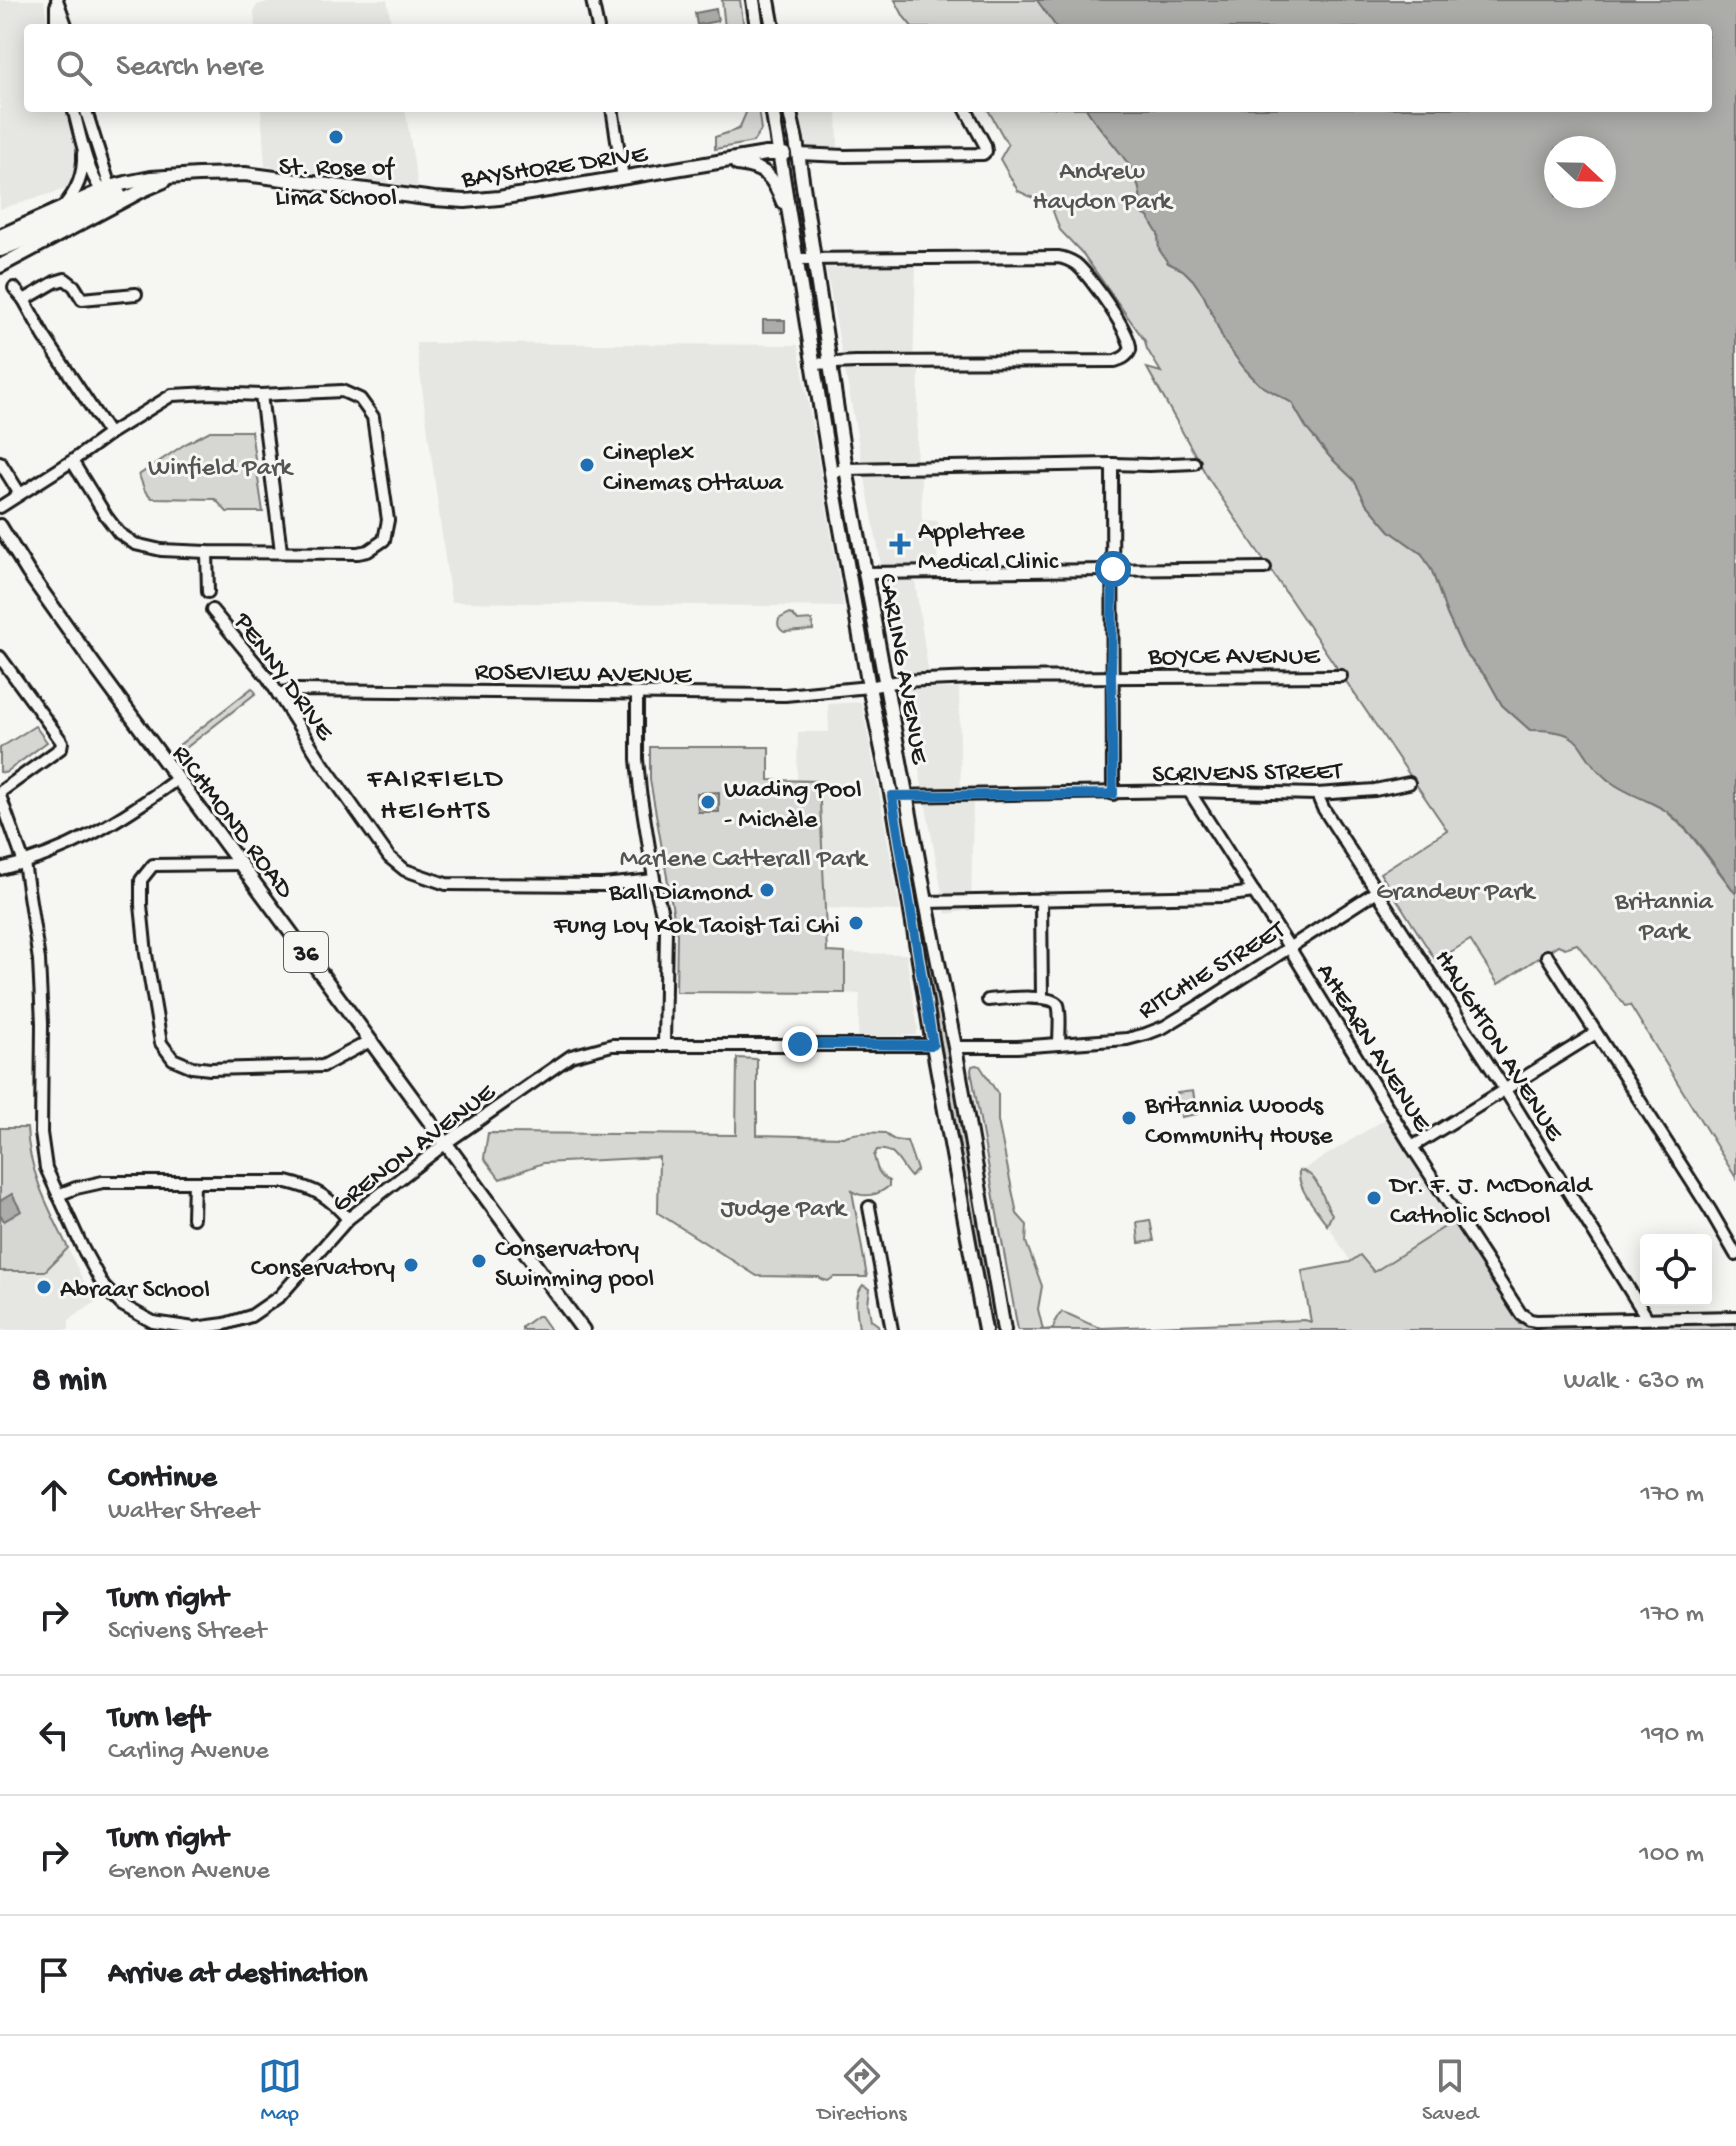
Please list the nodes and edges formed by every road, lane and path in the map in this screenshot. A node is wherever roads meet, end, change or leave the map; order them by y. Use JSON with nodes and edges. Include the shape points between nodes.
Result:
{"nodes":[{"id":1,"x":57,"y":0,"type":"edge"},
{"id":2,"x":592,"y":0,"type":"edge"},
{"id":3,"x":768,"y":0,"type":"edge"},
{"id":4,"x":753,"y":1,"type":"edge"},
{"id":5,"x":56,"y":24,"type":"edge"},
{"id":6,"x":66,"y":24,"type":"edge"},
{"id":7,"x":597,"y":24,"type":"edge"},
{"id":8,"x":756,"y":24,"type":"edge"},
{"id":9,"x":772,"y":24,"type":"edge"},
{"id":10,"x":74,"y":112,"type":"edge"},
{"id":11,"x":86,"y":112,"type":"edge"},
{"id":12,"x":613,"y":112,"type":"edge"},
{"id":13,"x":773,"y":112,"type":"edge"},
{"id":14,"x":790,"y":112,"type":"edge"},
{"id":15,"x":967,"y":112,"type":"edge"},
{"id":16,"x":82,"y":143,"type":"junction"},
{"id":17,"x":779,"y":153,"type":"junction"},
{"id":18,"x":798,"y":154,"type":"junction"},
{"id":19,"x":706,"y":164,"type":"junction"},
{"id":20,"x":173,"y":177,"type":"junction"},
{"id":21,"x":623,"y":178,"type":"junction"},
{"id":22,"x":143,"y":190,"type":"junction"},
{"id":23,"x":109,"y":192,"type":"junction"},
{"id":24,"x":62,"y":208,"type":"junction"},
{"id":25,"x":792,"y":225,"type":"junction"},
{"id":26,"x":0,"y":236,"type":"edge"},
{"id":27,"x":0,"y":248,"type":"edge"},
{"id":28,"x":813,"y":257,"type":"junction"},
{"id":29,"x":797,"y":259,"type":"junction"},
{"id":30,"x":0,"y":266,"type":"edge"},
{"id":31,"x":14,"y":288,"type":"dead end"},
{"id":32,"x":136,"y":294,"type":"dead end"},
{"id":33,"x":24,"y":300,"type":"junction"},
{"id":34,"x":830,"y":363,"type":"junction"},
{"id":35,"x":812,"y":364,"type":"junction"},
{"id":36,"x":261,"y":395,"type":"junction"},
{"id":37,"x":109,"y":434,"type":"junction"},
{"id":38,"x":72,"y":461,"type":"junction"},
{"id":39,"x":0,"y":462,"type":"edge"},
{"id":40,"x":1194,"y":463,"type":"dead end"},
{"id":41,"x":1112,"y":464,"type":"junction"},
{"id":42,"x":846,"y":469,"type":"junction"},
{"id":43,"x":831,"y":473,"type":"junction"},
{"id":44,"x":20,"y":494,"type":"junction"},
{"id":45,"x":0,"y":507,"type":"edge"},
{"id":46,"x":0,"y":526,"type":"edge"},
{"id":47,"x":281,"y":551,"type":"junction"},
{"id":48,"x":207,"y":552,"type":"junction"},
{"id":49,"x":1265,"y":568,"type":"dead end"},
{"id":50,"x":1113,"y":569,"type":"junction"},
{"id":51,"x":867,"y":573,"type":"junction"},
{"id":52,"x":208,"y":592,"type":"dead end"},
{"id":53,"x":212,"y":610,"type":"dead end"},
{"id":54,"x":0,"y":657,"type":"edge"},
{"id":55,"x":1111,"y":676,"type":"junction"},
{"id":56,"x":1341,"y":676,"type":"dead end"},
{"id":57,"x":887,"y":684,"type":"junction"},
{"id":58,"x":869,"y":687,"type":"junction"},
{"id":59,"x":278,"y":694,"type":"junction"},
{"id":60,"x":637,"y":694,"type":"junction"},
{"id":61,"x":177,"y":779,"type":"junction"},
{"id":62,"x":1409,"y":783,"type":"dead end"},
{"id":63,"x":1189,"y":791,"type":"junction"},
{"id":64,"x":0,"y":794,"type":"edge"},
{"id":65,"x":1113,"y":794,"type":"junction"},
{"id":66,"x":1317,"y":794,"type":"junction"},
{"id":67,"x":907,"y":795,"type":"junction"},
{"id":68,"x":892,"y":796,"type":"junction"},
{"id":69,"x":24,"y":863,"type":"junction"},
{"id":70,"x":241,"y":864,"type":"junction"},
{"id":71,"x":0,"y":869,"type":"edge"},
{"id":72,"x":654,"y":880,"type":"junction"},
{"id":73,"x":1377,"y":891,"type":"junction"},
{"id":74,"x":1254,"y":892,"type":"junction"},
{"id":75,"x":1041,"y":899,"type":"junction"},
{"id":76,"x":926,"y":902,"type":"junction"},
{"id":77,"x":1289,"y":947,"type":"junction"},
{"id":78,"x":1547,"y":956,"type":"dead end"},
{"id":79,"x":1042,"y":998,"type":"junction"},
{"id":80,"x":988,"y":1000,"type":"dead end"},
{"id":81,"x":1596,"y":1033,"type":"junction"},
{"id":82,"x":370,"y":1041,"type":"junction"},
{"id":83,"x":664,"y":1044,"type":"junction"},
{"id":84,"x":1059,"y":1044,"type":"junction"},
{"id":85,"x":933,"y":1045,"type":"junction"},
{"id":86,"x":955,"y":1047,"type":"junction"},
{"id":87,"x":1505,"y":1090,"type":"junction"},
{"id":88,"x":446,"y":1143,"type":"junction"},
{"id":89,"x":1412,"y":1147,"type":"junction"},
{"id":90,"x":194,"y":1182,"type":"junction"},
{"id":91,"x":58,"y":1195,"type":"junction"},
{"id":92,"x":869,"y":1207,"type":"dead end"},
{"id":93,"x":193,"y":1218,"type":"dead end"},
{"id":94,"x":348,"y":1219,"type":"junction"},
{"id":95,"x":1736,"y":1255,"type":"edge"},
{"id":96,"x":1736,"y":1317,"type":"edge"},
{"id":97,"x":1647,"y":1318,"type":"junction"},
{"id":98,"x":583,"y":1330,"type":"edge"},
{"id":99,"x":892,"y":1330,"type":"edge"},
{"id":100,"x":985,"y":1330,"type":"edge"},
{"id":101,"x":1004,"y":1330,"type":"edge"}],
"edges":[{"from":1,"to":5,"type":"street"},
{"from":1,"to":6,"type":"street"},
{"from":2,"to":7,"type":"street"},
{"from":3,"to":4,"type":"main road"},
{"from":3,"to":9,"type":"main road"},
{"from":4,"to":8,"type":"main road"},
{"from":10,"to":16,"type":"street"},
{"from":11,"to":23,"type":"street"},
{"from":12,"to":21,"type":"street"},
{"from":13,"to":17,"type":"main road","name":"CARLING AVENUE"},
{"from":14,"to":18,"type":"main road","name":"CARLING AVENUE"},
{"from":15,"to":18,"type":"street","via":[[985,145],[983,154]]},
{"from":16,"to":23,"type":"street","via":[[95,181]]},
{"from":16,"to":24,"type":"street","via":[[82,176]]},
{"from":17,"to":18,"type":"main road","name":"BAYSHORE DRIVE"},
{"from":17,"to":19,"type":"main road","name":"BAYSHORE DRIVE"},
{"from":17,"to":25,"type":"main road","name":"CARLING AVENUE"},
{"from":18,"to":28,"type":"main road","name":"CARLING AVENUE"},
{"from":19,"to":21,"type":"main road","name":"BAYSHORE DRIVE"},
{"from":19,"to":25,"type":"main road","via":[[759,168],[774,181]]},
{"from":20,"to":21,"type":"main road","name":"BAYSHORE DRIVE","via":[[245,174],[465,201]]},
{"from":20,"to":22,"type":"main road","name":"BAYSHORE DRIVE"},
{"from":20,"to":23,"type":"main road","name":"BAYSHORE DRIVE","via":[[142,179]]},
{"from":22,"to":23,"type":"main road"},
{"from":22,"to":30,"type":"main road","name":"BAYSHORE DRIVE"},
{"from":23,"to":24,"type":"main road","name":"BAYSHORE DRIVE"},
{"from":23,"to":27,"type":"highway","via":[[93,206]]},
{"from":24,"to":26,"type":"main road","name":"BAYSHORE DRIVE"},
{"from":25,"to":29,"type":"main road","name":"CARLING AVENUE"},
{"from":28,"to":29,"type":"street"},
{"from":28,"to":34,"type":"main road","name":"CARLING AVENUE"},
{"from":28,"to":34,"type":"street","via":[[1067,258],[1084,272],[1124,329],[1130,348],[1121,359]]},
{"from":29,"to":35,"type":"main road","name":"CARLING AVENUE"},
{"from":31,"to":33,"type":"street"},
{"from":32,"to":33,"type":"street","via":[[82,299],[65,279]]},
{"from":33,"to":37,"type":"street"},
{"from":34,"to":35,"type":"street"},
{"from":34,"to":42,"type":"main road","name":"CARLING AVENUE"},
{"from":35,"to":43,"type":"main road","name":"CARLING AVENUE"},
{"from":36,"to":37,"type":"street","via":[[172,395]]},
{"from":36,"to":47,"type":"street"},
{"from":36,"to":47,"type":"street","via":[[342,391],[360,399],[373,417],[388,520],[384,540],[368,551]]},
{"from":37,"to":38,"type":"street"},
{"from":38,"to":44,"type":"street"},
{"from":38,"to":48,"type":"street","via":[[106,516],[135,544]]},
{"from":39,"to":44,"type":"street"},
{"from":40,"to":41,"type":"street"},
{"from":41,"to":42,"type":"street"},
{"from":41,"to":50,"type":"street"},
{"from":42,"to":43,"type":"street"},
{"from":42,"to":51,"type":"main road","name":"CARLING AVENUE"},
{"from":43,"to":58,"type":"main road","name":"CARLING AVENUE"},
{"from":44,"to":45,"type":"street"},
{"from":46,"to":61,"type":"main road","name":"RICHMOND ROAD","number":"36"},
{"from":47,"to":48,"type":"street"},
{"from":48,"to":52,"type":"street"},
{"from":49,"to":50,"type":"street"},
{"from":50,"to":51,"type":"street"},
{"from":50,"to":55,"type":"street"},
{"from":51,"to":57,"type":"main road","name":"CARLING AVENUE"},
{"from":53,"to":59,"type":"street","name":"PENNY DRIVE"},
{"from":54,"to":64,"type":"street","via":[[62,742]]},
{"from":55,"to":56,"type":"street","name":"BOYCE AVENUE"},
{"from":55,"to":57,"type":"street","name":"BOYCE AVENUE"},
{"from":55,"to":65,"type":"street"},
{"from":57,"to":58,"type":"street","name":"ROSEVIEW AVENUE"},
{"from":57,"to":67,"type":"main road","name":"CARLING AVENUE"},
{"from":58,"to":60,"type":"street","name":"ROSEVIEW AVENUE","via":[[785,695]]},
{"from":58,"to":68,"type":"main road","name":"CARLING AVENUE"},
{"from":59,"to":60,"type":"street","name":"ROSEVIEW AVENUE"},
{"from":59,"to":72,"type":"street","name":"PENNY DRIVE","via":[[389,857],[405,870],[446,884],[603,885]]},
{"from":60,"to":72,"type":"street","via":[[637,759]]},
{"from":61,"to":69,"type":"street","via":[[87,837]]},
{"from":61,"to":70,"type":"main road","name":"RICHMOND ROAD","number":"36"},
{"from":62,"to":66,"type":"street","name":"SCRIVENS STREET"},
{"from":63,"to":65,"type":"street","name":"SCRIVENS STREET"},
{"from":63,"to":66,"type":"street","name":"SCRIVENS STREET"},
{"from":63,"to":74,"type":"street","name":"AHEARN AVENUE"},
{"from":64,"to":69,"type":"street","name":"GRENON AVENUE"},
{"from":65,"to":67,"type":"street","name":"SCRIVENS STREET"},
{"from":66,"to":73,"type":"street","name":"HAUGHTON AVENUE"},
{"from":67,"to":68,"type":"street","name":"SCRIVENS STREET"},
{"from":67,"to":76,"type":"main road","name":"CARLING AVENUE"},
{"from":68,"to":85,"type":"main road","name":"CARLING AVENUE"},
{"from":69,"to":71,"type":"street"},
{"from":69,"to":91,"type":"street","name":"GRENON AVENUE","via":[[39,960],[41,1133],[46,1168]]},
{"from":70,"to":82,"type":"main road","name":"RICHMOND ROAD","number":"36"},
{"from":70,"to":82,"type":"street","via":[[153,865],[141,880],[146,954],[161,1043],[173,1059],[210,1069],[323,1066]]},
{"from":72,"to":83,"type":"street","via":[[666,930]]},
{"from":73,"to":77,"type":"street","name":"RITCHIE STREET"},
{"from":73,"to":87,"type":"street","name":"HAUGHTON AVENUE"},
{"from":74,"to":75,"type":"street"},
{"from":74,"to":77,"type":"street","name":"AHEARN AVENUE"},
{"from":75,"to":76,"type":"street"},
{"from":75,"to":79,"type":"street"},
{"from":76,"to":86,"type":"main road","name":"CARLING AVENUE"},
{"from":77,"to":84,"type":"street","name":"RITCHIE STREET","via":[[1164,1027],[1127,1039]]},
{"from":77,"to":89,"type":"street","name":"AHEARN AVENUE"},
{"from":78,"to":81,"type":"street"},
{"from":79,"to":80,"type":"street"},
{"from":79,"to":84,"type":"street","via":[[1058,1005]]},
{"from":81,"to":87,"type":"street"},
{"from":81,"to":95,"type":"street"},
{"from":82,"to":88,"type":"main road","name":"RICHMOND ROAD","number":"36"},
{"from":83,"to":85,"type":"street","name":"GRENON AVENUE"},
{"from":83,"to":88,"type":"street","name":"GRENON AVENUE","via":[[608,1045],[571,1056]]},
{"from":84,"to":86,"type":"street","name":"RITCHIE STREET"},
{"from":85,"to":100,"type":"main road","name":"CARLING AVENUE"},
{"from":86,"to":101,"type":"main road","name":"CARLING AVENUE"},
{"from":87,"to":89,"type":"street"},
{"from":87,"to":97,"type":"street","name":"HAUGHTON AVENUE"},
{"from":88,"to":94,"type":"street","name":"GRENON AVENUE"},
{"from":88,"to":98,"type":"main road","name":"RICHMOND ROAD","number":"36"},
{"from":89,"to":97,"type":"street","name":"AHEARN AVENUE","via":[[1521,1314],[1530,1320]]},
{"from":90,"to":91,"type":"street","via":[[103,1182]]},
{"from":90,"to":93,"type":"street"},
{"from":90,"to":94,"type":"street","via":[[287,1182],[308,1187],[326,1196]]},
{"from":91,"to":94,"type":"street","name":"GRENON AVENUE","via":[[104,1287],[137,1315],[173,1327],[225,1324],[251,1316],[280,1296]]},
{"from":92,"to":99,"type":"street"},
{"from":96,"to":97,"type":"street"}]}
